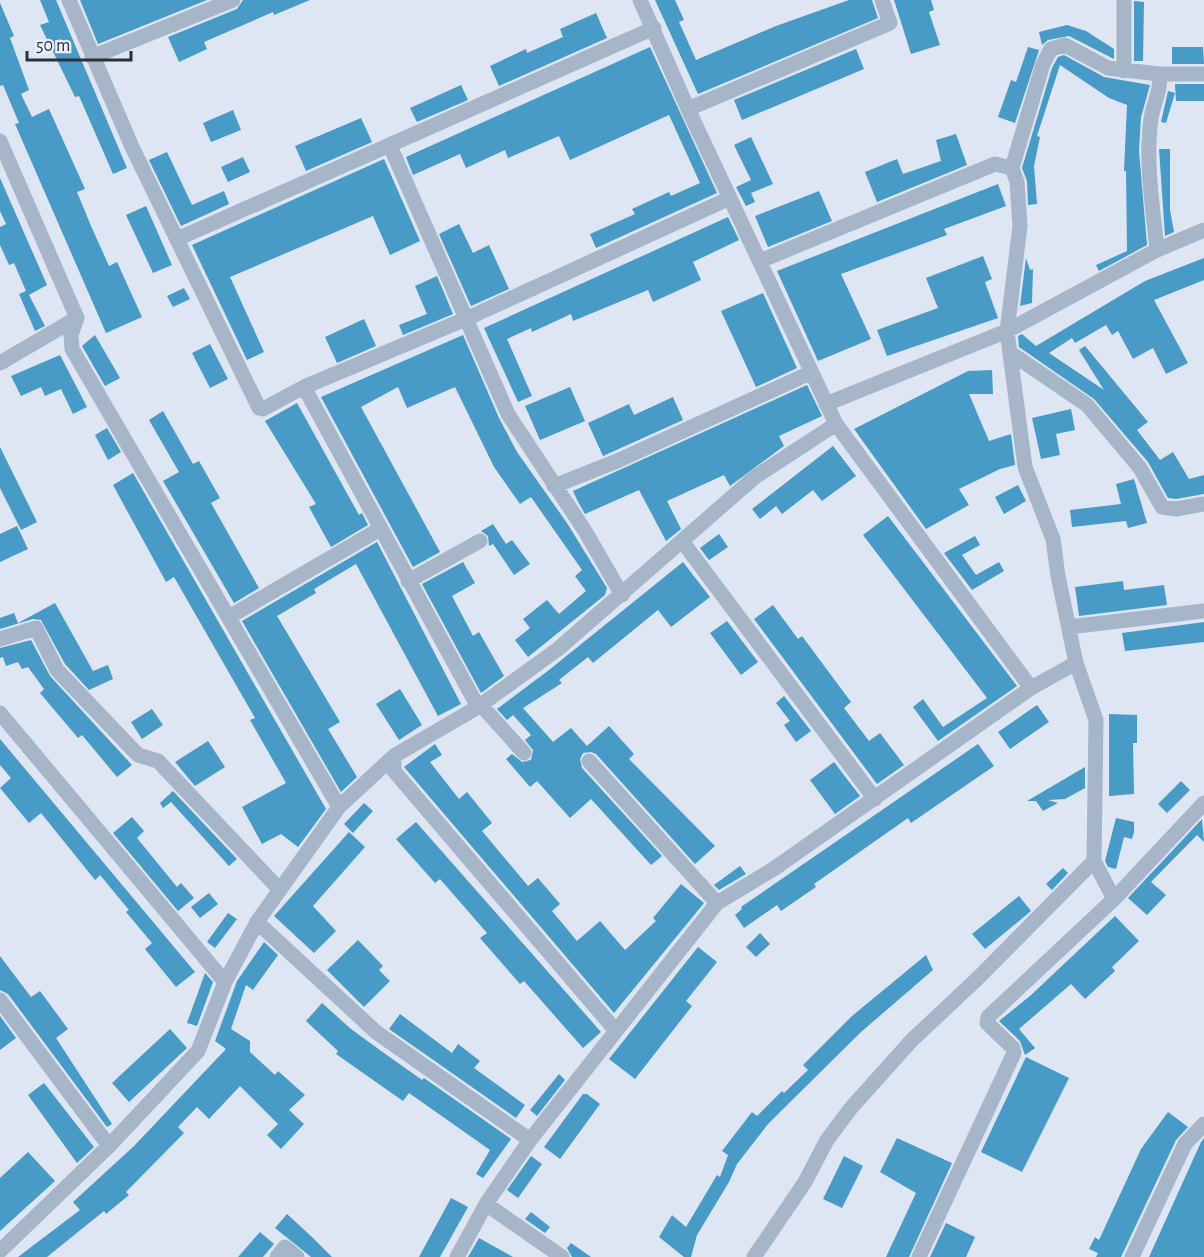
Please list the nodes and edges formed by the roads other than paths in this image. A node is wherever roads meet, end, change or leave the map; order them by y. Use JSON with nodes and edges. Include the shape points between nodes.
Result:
{"nodes":[{"id":1,"x":69,"y":0,"type":"edge"},
{"id":2,"x":233,"y":0,"type":"edge"},
{"id":3,"x":640,"y":0,"type":"edge"},
{"id":4,"x":882,"y":0,"type":"edge"},
{"id":5,"x":1124,"y":0,"type":"edge"},
{"id":6,"x":654,"y":28,"type":"junction"},
{"id":7,"x":92,"y":57,"type":"junction"},
{"id":8,"x":1124,"y":71,"type":"junction"},
{"id":9,"x":1159,"y":74,"type":"junction"},
{"id":10,"x":1204,"y":74,"type":"edge"},
{"id":11,"x":688,"y":109,"type":"junction"},
{"id":12,"x":0,"y":141,"type":"edge"},
{"id":13,"x":390,"y":146,"type":"junction"},
{"id":14,"x":1012,"y":168,"type":"junction"},
{"id":15,"x":730,"y":198,"type":"junction"},
{"id":16,"x":1204,"y":230,"type":"edge"},
{"id":17,"x":177,"y":239,"type":"junction"},
{"id":18,"x":1157,"y":250,"type":"junction"},
{"id":19,"x":760,"y":261,"type":"junction"},
{"id":20,"x":77,"y":318,"type":"junction"},
{"id":21,"x":468,"y":318,"type":"junction"},
{"id":22,"x":1007,"y":331,"type":"junction"},
{"id":23,"x":1012,"y":354,"type":"junction"},
{"id":24,"x":0,"y":363,"type":"edge"},
{"id":25,"x":810,"y":373,"type":"junction"},
{"id":26,"x":304,"y":387,"type":"junction"},
{"id":27,"x":826,"y":404,"type":"junction"},
{"id":28,"x":836,"y":424,"type":"junction"},
{"id":29,"x":554,"y":486,"type":"junction"},
{"id":30,"x":1204,"y":504,"type":"edge"},
{"id":31,"x":380,"y":529,"type":"junction"},
{"id":32,"x":682,"y":541,"type":"junction"},
{"id":33,"x":480,"y":542,"type":"dead end"},
{"id":34,"x":408,"y":581,"type":"junction"},
{"id":35,"x":622,"y":595,"type":"junction"},
{"id":36,"x":1204,"y":611,"type":"edge"},
{"id":37,"x":229,"y":617,"type":"junction"},
{"id":38,"x":1069,"y":627,"type":"junction"},
{"id":39,"x":0,"y":639,"type":"edge"},
{"id":40,"x":1076,"y":663,"type":"junction"},
{"id":41,"x":1031,"y":688,"type":"junction"},
{"id":42,"x":480,"y":706,"type":"junction"},
{"id":43,"x":0,"y":713,"type":"edge"},
{"id":44,"x":524,"y":753,"type":"dead end"},
{"id":45,"x":394,"y":756,"type":"junction"},
{"id":46,"x":589,"y":761,"type":"dead end"},
{"id":47,"x":875,"y":799,"type":"junction"},
{"id":48,"x":1204,"y":803,"type":"edge"},
{"id":49,"x":339,"y":807,"type":"junction"},
{"id":50,"x":1096,"y":866,"type":"junction"},
{"id":51,"x":279,"y":889,"type":"junction"},
{"id":52,"x":1114,"y":899,"type":"junction"},
{"id":53,"x":717,"y":903,"type":"junction"},
{"id":54,"x":256,"y":922,"type":"junction"},
{"id":55,"x":225,"y":982,"type":"junction"},
{"id":56,"x":0,"y":1000,"type":"edge"},
{"id":57,"x":616,"y":1031,"type":"junction"},
{"id":58,"x":1204,"y":1124,"type":"edge"},
{"id":59,"x":530,"y":1140,"type":"junction"},
{"id":60,"x":109,"y":1146,"type":"junction"},
{"id":61,"x":486,"y":1204,"type":"junction"},
{"id":62,"x":0,"y":1251,"type":"edge"},
{"id":63,"x":277,"y":1257,"type":"edge"},
{"id":64,"x":297,"y":1257,"type":"edge"},
{"id":65,"x":457,"y":1257,"type":"edge"},
{"id":66,"x":562,"y":1257,"type":"edge"},
{"id":67,"x":754,"y":1257,"type":"edge"},
{"id":68,"x":919,"y":1257,"type":"edge"},
{"id":69,"x":1132,"y":1257,"type":"edge"}],
"edges":[{"from":1,"to":7,"type":"street"},
{"from":2,"to":7,"type":"street"},
{"from":3,"to":6,"type":"street"},
{"from":4,"to":11,"type":"street","via":[[890,23]]},
{"from":5,"to":8,"type":"street"},
{"from":6,"to":11,"type":"street"},
{"from":6,"to":13,"type":"street"},
{"from":7,"to":17,"type":"street"},
{"from":8,"to":9,"type":"street"},
{"from":8,"to":14,"type":"street","via":[[1108,68],[1065,45],[1051,49]]},
{"from":9,"to":10,"type":"street"},
{"from":9,"to":18,"type":"street","via":[[1161,83],[1151,119],[1150,175]]},
{"from":11,"to":15,"type":"street"},
{"from":12,"to":20,"type":"street"},
{"from":13,"to":17,"type":"street"},
{"from":13,"to":21,"type":"street"},
{"from":14,"to":19,"type":"street","via":[[995,164]]},
{"from":14,"to":22,"type":"street","via":[[1020,226]]},
{"from":15,"to":19,"type":"street"},
{"from":15,"to":21,"type":"street"},
{"from":16,"to":18,"type":"street"},
{"from":17,"to":26,"type":"street","via":[[259,408]]},
{"from":18,"to":22,"type":"street"},
{"from":19,"to":25,"type":"street"},
{"from":20,"to":24,"type":"street"},
{"from":20,"to":37,"type":"street","via":[[71,335],[72,349]]},
{"from":21,"to":26,"type":"street"},
{"from":21,"to":29,"type":"street","via":[[508,414]]},
{"from":22,"to":23,"type":"street"},
{"from":22,"to":27,"type":"street"},
{"from":23,"to":30,"type":"street","via":[[1087,405],[1140,468],[1162,507]]},
{"from":23,"to":38,"type":"street","via":[[1025,466],[1053,539]]},
{"from":25,"to":27,"type":"street"},
{"from":25,"to":29,"type":"street"},
{"from":26,"to":31,"type":"street"},
{"from":27,"to":28,"type":"street"},
{"from":28,"to":32,"type":"street","via":[[755,477]]},
{"from":28,"to":41,"type":"street"},
{"from":29,"to":35,"type":"street"},
{"from":31,"to":34,"type":"street"},
{"from":31,"to":37,"type":"street"},
{"from":32,"to":35,"type":"street"},
{"from":32,"to":47,"type":"street"},
{"from":33,"to":34,"type":"street"},
{"from":34,"to":42,"type":"street"},
{"from":35,"to":42,"type":"street","via":[[558,649]]},
{"from":36,"to":38,"type":"street"},
{"from":37,"to":49,"type":"street"},
{"from":38,"to":40,"type":"street"},
{"from":39,"to":51,"type":"street","via":[[36,628],[57,670],[138,755],[158,761]]},
{"from":40,"to":41,"type":"street"},
{"from":40,"to":50,"type":"street","via":[[1096,720]]},
{"from":41,"to":47,"type":"street"},
{"from":42,"to":44,"type":"street"},
{"from":42,"to":45,"type":"street"},
{"from":43,"to":55,"type":"street"},
{"from":45,"to":49,"type":"street"},
{"from":45,"to":57,"type":"street","via":[[394,771]]},
{"from":46,"to":53,"type":"street"},
{"from":47,"to":53,"type":"street"},
{"from":48,"to":52,"type":"street"},
{"from":49,"to":51,"type":"street"},
{"from":50,"to":52,"type":"street"},
{"from":50,"to":67,"type":"street","via":[[912,1040],[851,1108]]},
{"from":51,"to":54,"type":"street"},
{"from":52,"to":68,"type":"street","via":[[988,1017],[987,1023],[1013,1048],[1013,1056]]},
{"from":53,"to":57,"type":"street"},
{"from":54,"to":55,"type":"street"},
{"from":54,"to":59,"type":"street","via":[[376,1032]]},
{"from":55,"to":60,"type":"street","via":[[198,1052]]},
{"from":56,"to":60,"type":"street"},
{"from":57,"to":59,"type":"street"},
{"from":58,"to":69,"type":"street","via":[[1185,1144]]},
{"from":59,"to":61,"type":"street"},
{"from":60,"to":62,"type":"street"},
{"from":61,"to":65,"type":"street"},
{"from":61,"to":66,"type":"street"},
{"from":63,"to":64,"type":"street","via":[[285,1247]]}]}
